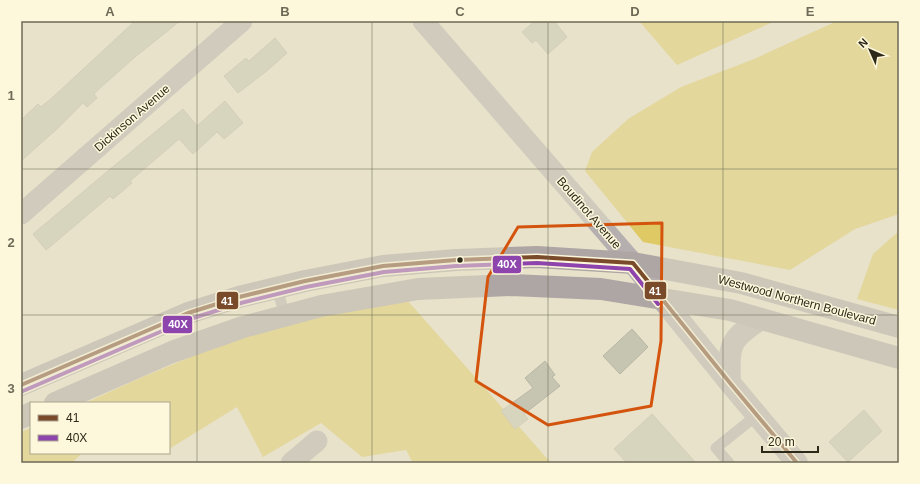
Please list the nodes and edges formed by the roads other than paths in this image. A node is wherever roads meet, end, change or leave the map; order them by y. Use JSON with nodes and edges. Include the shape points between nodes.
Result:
{"nodes":[{"id":1,"x":242,"y":21,"type":"edge"},
{"id":2,"x":423,"y":21,"type":"edge"},
{"id":3,"x":21,"y":214,"type":"edge"},
{"id":4,"x":633,"y":263,"type":"junction"},
{"id":5,"x":277,"y":288,"type":"junction"},
{"id":6,"x":663,"y":300,"type":"junction"},
{"id":7,"x":285,"y":316,"type":"junction"},
{"id":8,"x":760,"y":319,"type":"junction"},
{"id":9,"x":899,"y":327,"type":"edge"},
{"id":10,"x":899,"y":358,"type":"edge"},
{"id":11,"x":730,"y":383,"type":"junction"},
{"id":12,"x":21,"y":385,"type":"edge"},
{"id":13,"x":57,"y":402,"type":"edge"},
{"id":14,"x":30,"y":414,"type":"edge"},
{"id":15,"x":757,"y":415,"type":"junction"},
{"id":16,"x":21,"y":418,"type":"edge"},
{"id":17,"x":317,"y":441,"type":"dead end"},
{"id":18,"x":290,"y":463,"type":"edge"},
{"id":19,"x":729,"y":463,"type":"edge"},
{"id":20,"x":797,"y":463,"type":"edge"}],
"edges":[{"from":1,"to":3,"type":"street","name":"Dickinson Avenue"},
{"from":2,"to":4,"type":"street","name":"Boudinot Avenue"},
{"from":4,"to":5,"type":"main road","name":"Westwood Northern Boulevard","via":[[537,257],[456,260],[383,266]]},
{"from":4,"to":6,"type":"street","name":"Boudinot Avenue"},
{"from":4,"to":9,"type":"main road","name":"Westwood Northern Boulevard","via":[[740,283]]},
{"from":5,"to":7,"type":"lane"},
{"from":5,"to":12,"type":"main road","name":"Westwood Northern Boulevard","via":[[188,313]]},
{"from":6,"to":7,"type":"main road","via":[[601,289],[483,286],[418,289],[321,306]]},
{"from":6,"to":8,"type":"main road","via":[[730,310]]},
{"from":6,"to":11,"type":"street","name":"Boudinot Avenue"},
{"from":7,"to":13,"type":"main road","via":[[243,327],[172,352]]},
{"from":8,"to":10,"type":"main road"},
{"from":8,"to":11,"type":"street","via":[[738,335],[731,346]]},
{"from":11,"to":15,"type":"street","name":"Boudinot Avenue"},
{"from":14,"to":16,"type":"main road"},
{"from":15,"to":19,"type":"lane","via":[[716,448]]},
{"from":15,"to":20,"type":"street","name":"Boudinot Avenue"},
{"from":17,"to":18,"type":"street"}]}
